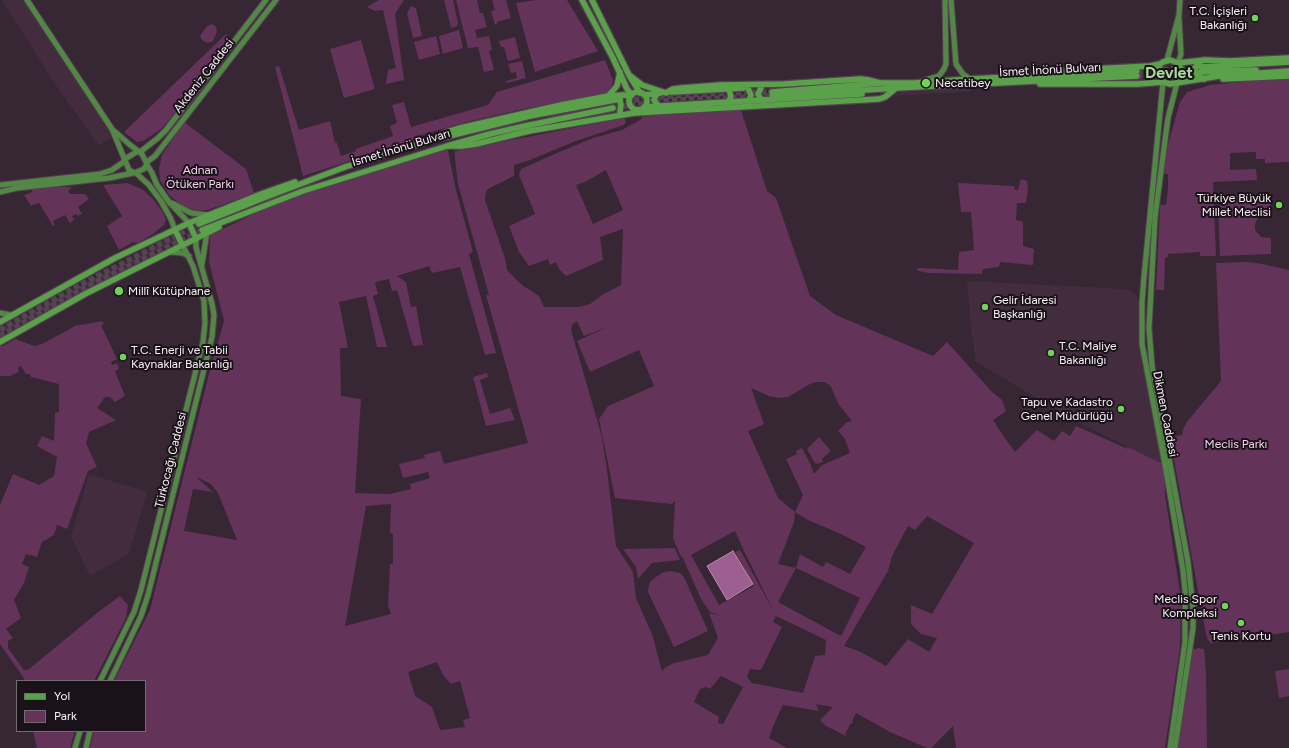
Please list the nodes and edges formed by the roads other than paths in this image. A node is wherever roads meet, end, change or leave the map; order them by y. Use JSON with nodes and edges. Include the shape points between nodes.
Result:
{"nodes":[{"id":1,"x":27,"y":0,"type":"edge"},
{"id":2,"x":266,"y":0,"type":"edge"},
{"id":3,"x":276,"y":0,"type":"edge"},
{"id":4,"x":582,"y":0,"type":"edge"},
{"id":5,"x":592,"y":0,"type":"edge"},
{"id":6,"x":944,"y":0,"type":"edge"},
{"id":7,"x":951,"y":0,"type":"edge"},
{"id":8,"x":1180,"y":0,"type":"edge"},
{"id":9,"x":1178,"y":15,"type":"junction"},
{"id":10,"x":1289,"y":58,"type":"edge"},
{"id":11,"x":1167,"y":60,"type":"junction"},
{"id":12,"x":1205,"y":60,"type":"junction"},
{"id":13,"x":1289,"y":62,"type":"edge"},
{"id":14,"x":1160,"y":64,"type":"junction"},
{"id":15,"x":1178,"y":64,"type":"junction"},
{"id":16,"x":1289,"y":70,"type":"edge"},
{"id":17,"x":620,"y":72,"type":"junction"},
{"id":18,"x":1137,"y":73,"type":"tunnel mouth"},
{"id":19,"x":629,"y":75,"type":"junction"},
{"id":20,"x":1289,"y":76,"type":"edge"},
{"id":21,"x":970,"y":79,"type":"junction"},
{"id":22,"x":1204,"y":79,"type":"junction"},
{"id":23,"x":1014,"y":80,"type":"junction"},
{"id":24,"x":1163,"y":82,"type":"junction"},
{"id":25,"x":915,"y":83,"type":"junction"},
{"id":26,"x":1177,"y":83,"type":"junction"},
{"id":27,"x":881,"y":86,"type":"junction"},
{"id":28,"x":739,"y":88,"type":"junction"},
{"id":29,"x":748,"y":88,"type":"junction"},
{"id":30,"x":761,"y":88,"type":"junction"},
{"id":31,"x":896,"y":88,"type":"junction"},
{"id":32,"x":729,"y":89,"type":"junction"},
{"id":33,"x":659,"y":93,"type":"junction"},
{"id":34,"x":666,"y":93,"type":"junction"},
{"id":35,"x":642,"y":94,"type":"junction"},
{"id":36,"x":772,"y":94,"type":"tunnel mouth"},
{"id":37,"x":608,"y":96,"type":"junction"},
{"id":38,"x":631,"y":97,"type":"junction"},
{"id":39,"x":764,"y":100,"type":"junction"},
{"id":40,"x":749,"y":101,"type":"junction"},
{"id":41,"x":728,"y":102,"type":"junction"},
{"id":42,"x":741,"y":102,"type":"junction"},
{"id":43,"x":614,"y":103,"type":"junction"},
{"id":44,"x":644,"y":107,"type":"junction"},
{"id":45,"x":659,"y":107,"type":"junction"},
{"id":46,"x":634,"y":109,"type":"junction"},
{"id":47,"x":620,"y":112,"type":"junction"},
{"id":48,"x":112,"y":130,"type":"junction"},
{"id":49,"x":434,"y":139,"type":"junction"},
{"id":50,"x":447,"y":146,"type":"junction"},
{"id":51,"x":139,"y":151,"type":"junction"},
{"id":52,"x":125,"y":160,"type":"junction"},
{"id":53,"x":147,"y":164,"type":"junction"},
{"id":54,"x":345,"y":167,"type":"junction"},
{"id":55,"x":134,"y":173,"type":"junction"},
{"id":56,"x":0,"y":185,"type":"edge"},
{"id":57,"x":0,"y":192,"type":"edge"},
{"id":58,"x":169,"y":202,"type":"junction"},
{"id":59,"x":208,"y":215,"type":"junction"},
{"id":60,"x":189,"y":223,"type":"junction"},
{"id":61,"x":203,"y":229,"type":"junction"},
{"id":62,"x":175,"y":230,"type":"junction"},
{"id":63,"x":196,"y":238,"type":"junction"},
{"id":64,"x":182,"y":244,"type":"junction"},
{"id":65,"x":167,"y":252,"type":"junction"},
{"id":66,"x":189,"y":257,"type":"junction"},
{"id":67,"x":202,"y":267,"type":"junction"},
{"id":68,"x":0,"y":313,"type":"edge"},
{"id":69,"x":11,"y":316,"type":"junction"},
{"id":70,"x":0,"y":322,"type":"edge"},
{"id":71,"x":0,"y":339,"type":"edge"},
{"id":72,"x":1142,"y":344,"type":"junction"},
{"id":73,"x":1150,"y":344,"type":"junction"},
{"id":74,"x":1142,"y":352,"type":"junction"},
{"id":75,"x":1150,"y":352,"type":"junction"},
{"id":76,"x":174,"y":458,"type":"junction"},
{"id":77,"x":182,"y":458,"type":"junction"},
{"id":78,"x":172,"y":464,"type":"junction"},
{"id":79,"x":180,"y":464,"type":"junction"},
{"id":80,"x":134,"y":612,"type":"junction"},
{"id":81,"x":141,"y":616,"type":"junction"},
{"id":82,"x":1185,"y":642,"type":"junction"},
{"id":83,"x":1191,"y":643,"type":"junction"},
{"id":84,"x":100,"y":680,"type":"edge"},
{"id":85,"x":110,"y":680,"type":"edge"},
{"id":86,"x":80,"y":732,"type":"edge"},
{"id":87,"x":90,"y":732,"type":"edge"},
{"id":88,"x":76,"y":748,"type":"edge"},
{"id":89,"x":86,"y":748,"type":"edge"},
{"id":90,"x":1170,"y":748,"type":"edge"},
{"id":91,"x":1176,"y":748,"type":"edge"}],
"edges":[{"from":1,"to":48,"type":"main road"},
{"from":2,"to":51,"type":"main road","name":"Akdeniz Caddesi","via":[[166,130]]},
{"from":3,"to":53,"type":"main road","name":"Akdeniz Caddesi"},
{"from":4,"to":17,"type":"main road"},
{"from":5,"to":19,"type":"main road"},
{"from":6,"to":25,"type":"main road","via":[[945,67],[936,77]]},
{"from":7,"to":21,"type":"main road","via":[[954,57],[963,74]]},
{"from":8,"to":9,"type":"main road"},
{"from":9,"to":11,"type":"main road"},
{"from":9,"to":15,"type":"main road","via":[[1181,54]]},
{"from":10,"to":12,"type":"main road"},
{"from":11,"to":14,"type":"main road"},
{"from":11,"to":15,"type":"main road"},
{"from":12,"to":15,"type":"main road"},
{"from":12,"to":22,"type":"main road","via":[[1199,62],[1195,68],[1197,75]]},
{"from":13,"to":16,"type":"main road","via":[[1201,70]]},
{"from":14,"to":23,"type":"main road","via":[[1048,71]]},
{"from":14,"to":24,"type":"main road","via":[[1158,74]]},
{"from":15,"to":26,"type":"main road","via":[[1182,73]]},
{"from":16,"to":22,"type":"main road"},
{"from":17,"to":37,"type":"main road","via":[[617,86]]},
{"from":17,"to":38,"type":"main road"},
{"from":18,"to":23,"type":"main road","name":"İsmet İnönü Bulvarı"},
{"from":19,"to":34,"type":"main road","via":[[642,85]]},
{"from":19,"to":35,"type":"main road"},
{"from":20,"to":22,"type":"main road"},
{"from":21,"to":23,"type":"main road","name":"İsmet İnönü Bulvarı"},
{"from":21,"to":25,"type":"main road","name":"İsmet İnönü Bulvarı"},
{"from":22,"to":26,"type":"main road"},
{"from":23,"to":24,"type":"main road","via":[[1051,85]]},
{"from":23,"to":31,"type":"main road","name":"İsmet İnönü Bulvarı"},
{"from":24,"to":26,"type":"main road"},
{"from":24,"to":72,"type":"main road","name":"Dikmen Caddesi","via":[[1144,277]]},
{"from":25,"to":27,"type":"main road","name":"İsmet İnönü Bulvarı"},
{"from":26,"to":73,"type":"main road","name":"Dikmen Caddesi","via":[[1167,123],[1155,217],[1150,290]]},
{"from":27,"to":30,"type":"main road","via":[[861,82]]},
{"from":27,"to":31,"type":"main road","name":"İsmet İnönü Bulvarı"},
{"from":27,"to":34,"type":"main road","via":[[861,79],[678,88]]},
{"from":27,"to":36,"type":"main road","name":"İsmet İnönü Bulvarı"},
{"from":27,"to":39,"type":"main road","via":[[867,94]]},
{"from":28,"to":29,"type":"main road"},
{"from":28,"to":32,"type":"main road"},
{"from":28,"to":42,"type":"main road"},
{"from":29,"to":30,"type":"main road"},
{"from":29,"to":40,"type":"main road","via":[[751,94]]},
{"from":30,"to":39,"type":"main road","via":[[758,94]]},
{"from":31,"to":50,"type":"main road","via":[[879,99],[634,113],[536,130],[476,144]]},
{"from":32,"to":34,"type":"main road"},
{"from":32,"to":41,"type":"main road","via":[[731,97]]},
{"from":33,"to":34,"type":"main road"},
{"from":33,"to":35,"type":"main road"},
{"from":33,"to":45,"type":"main road","via":[[654,100]]},
{"from":35,"to":38,"type":"main road","via":[[636,93]]},
{"from":35,"to":44,"type":"main road","via":[[647,100]]},
{"from":37,"to":38,"type":"main road"},
{"from":37,"to":49,"type":"main road","via":[[460,128]]},
{"from":38,"to":43,"type":"main road"},
{"from":38,"to":46,"type":"main road","via":[[631,106]]},
{"from":39,"to":40,"type":"main road"},
{"from":40,"to":42,"type":"main road"},
{"from":41,"to":42,"type":"main road"},
{"from":41,"to":45,"type":"main road"},
{"from":43,"to":47,"type":"main road","via":[[620,100]]},
{"from":43,"to":49,"type":"main road","via":[[530,116]]},
{"from":43,"to":50,"type":"main road","name":"İsmet İnönü Bulvarı"},
{"from":44,"to":45,"type":"main road"},
{"from":44,"to":46,"type":"main road","via":[[640,110]]},
{"from":46,"to":47,"type":"main road"},
{"from":47,"to":50,"type":"main road"},
{"from":48,"to":51,"type":"main road"},
{"from":48,"to":52,"type":"main road"},
{"from":49,"to":54,"type":"main road","name":"İsmet İnönü Bulvarı"},
{"from":50,"to":61,"type":"main road","name":"İsmet İnönü Bulvarı","via":[[342,178]]},
{"from":51,"to":52,"type":"main road","name":"Akdeniz Caddesi"},
{"from":51,"to":53,"type":"main road"},
{"from":52,"to":55,"type":"main road","via":[[129,170]]},
{"from":52,"to":56,"type":"main road","name":"Akdeniz Caddesi","via":[[112,170],[100,174]]},
{"from":53,"to":55,"type":"main road","name":"Akdeniz Caddesi"},
{"from":53,"to":58,"type":"main road"},
{"from":54,"to":59,"type":"main road","via":[[287,185]]},
{"from":54,"to":61,"type":"main road","name":"İsmet İnönü Bulvarı","via":[[266,197]]},
{"from":55,"to":57,"type":"main road"},
{"from":55,"to":62,"type":"main road","via":[[149,185],[161,201]]},
{"from":58,"to":59,"type":"main road","via":[[195,214]]},
{"from":58,"to":60,"type":"main road"},
{"from":59,"to":60,"type":"main road"},
{"from":60,"to":62,"type":"main road"},
{"from":60,"to":63,"type":"main road"},
{"from":61,"to":63,"type":"main road"},
{"from":61,"to":67,"type":"main road"},
{"from":62,"to":64,"type":"main road"},
{"from":62,"to":69,"type":"main road","via":[[115,258]]},
{"from":63,"to":64,"type":"main road"},
{"from":63,"to":67,"type":"main road","name":"Türkocağı Caddesi"},
{"from":64,"to":65,"type":"main road"},
{"from":64,"to":66,"type":"main road","name":"Türkocağı Caddesi"},
{"from":65,"to":66,"type":"main road","via":[[178,252]]},
{"from":65,"to":71,"type":"main road"},
{"from":66,"to":76,"type":"main road","name":"Türkocağı Caddesi","via":[[205,306],[206,323]]},
{"from":67,"to":77,"type":"main road","name":"Türkocağı Caddesi","via":[[212,304],[214,326]]},
{"from":68,"to":69,"type":"main road"},
{"from":69,"to":70,"type":"main road"},
{"from":72,"to":73,"type":"main road"},
{"from":72,"to":74,"type":"main road","name":"Dikmen Caddesi"},
{"from":73,"to":75,"type":"main road","name":"Dikmen Caddesi"},
{"from":74,"to":75,"type":"main road"},
{"from":74,"to":82,"type":"main road","name":"Dikmen Caddesi","via":[[1153,398],[1183,570]]},
{"from":75,"to":83,"type":"main road","name":"Dikmen Caddesi","via":[[1191,582]]},
{"from":76,"to":77,"type":"main road"},
{"from":76,"to":78,"type":"main road","name":"Türkocağı Caddesi"},
{"from":77,"to":79,"type":"main road","name":"Türkocağı Caddesi"},
{"from":78,"to":79,"type":"main road"},
{"from":78,"to":80,"type":"main road","name":"Türkocağı Caddesi"},
{"from":79,"to":81,"type":"main road","name":"Türkocağı Caddesi","via":[[155,570]]},
{"from":80,"to":81,"type":"main road"},
{"from":80,"to":84,"type":"main road","name":"Türkocağı Caddesi"},
{"from":81,"to":85,"type":"main road","name":"Türkocağı Caddesi"},
{"from":82,"to":83,"type":"main road"},
{"from":82,"to":90,"type":"main road","name":"Dikmen Caddesi"},
{"from":83,"to":91,"type":"main road","name":"Dikmen Caddesi"},
{"from":86,"to":88,"type":"main road"},
{"from":87,"to":89,"type":"main road"}]}
